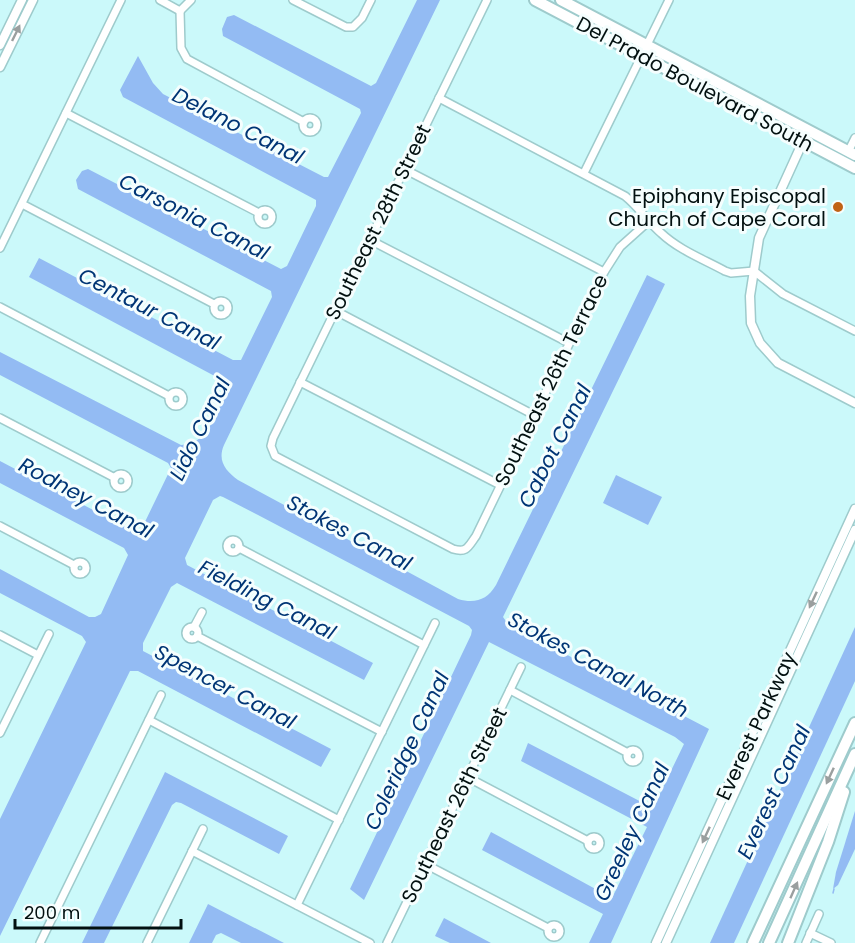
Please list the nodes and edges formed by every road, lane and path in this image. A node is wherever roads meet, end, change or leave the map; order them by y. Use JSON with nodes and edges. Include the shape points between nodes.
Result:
{"nodes":[{"id":1,"x":22,"y":0,"type":"edge"},
{"id":2,"x":33,"y":0,"type":"edge"},
{"id":3,"x":121,"y":0,"type":"edge"},
{"id":4,"x":160,"y":0,"type":"edge"},
{"id":5,"x":191,"y":0,"type":"edge"},
{"id":6,"x":293,"y":0,"type":"edge"},
{"id":7,"x":371,"y":0,"type":"edge"},
{"id":8,"x":487,"y":0,"type":"edge"},
{"id":9,"x":535,"y":0,"type":"edge"},
{"id":10,"x":561,"y":0,"type":"edge"},
{"id":11,"x":669,"y":0,"type":"edge"},
{"id":12,"x":180,"y":11,"type":"junction"},
{"id":13,"x":2,"y":48,"type":"edge"},
{"id":14,"x":644,"y":50,"type":"junction"},
{"id":15,"x":0,"y":67,"type":"edge"},
{"id":16,"x":439,"y":98,"type":"junction"},
{"id":17,"x":66,"y":113,"type":"junction"},
{"id":18,"x":304,"y":122,"type":"dead end"},
{"id":19,"x":809,"y":130,"type":"junction"},
{"id":20,"x":855,"y":138,"type":"edge"},
{"id":21,"x":803,"y":141,"type":"junction"},
{"id":22,"x":852,"y":154,"type":"edge"},
{"id":23,"x":855,"y":168,"type":"edge"},
{"id":24,"x":404,"y":169,"type":"junction"},
{"id":25,"x":584,"y":173,"type":"junction"},
{"id":26,"x":22,"y":204,"type":"junction"},
{"id":27,"x":259,"y":213,"type":"dead end"},
{"id":28,"x":649,"y":221,"type":"junction"},
{"id":29,"x":370,"y":240,"type":"junction"},
{"id":30,"x":0,"y":248,"type":"edge"},
{"id":31,"x":604,"y":272,"type":"junction"},
{"id":32,"x":754,"y":272,"type":"junction"},
{"id":33,"x":214,"y":304,"type":"dead end"},
{"id":34,"x":0,"y":307,"type":"edge"},
{"id":35,"x":334,"y":310,"type":"junction"},
{"id":36,"x":855,"y":331,"type":"edge"},
{"id":37,"x":569,"y":344,"type":"junction"},
{"id":38,"x":300,"y":382,"type":"junction"},
{"id":39,"x":169,"y":396,"type":"dead end"},
{"id":40,"x":855,"y":403,"type":"edge"},
{"id":41,"x":534,"y":415,"type":"junction"},
{"id":42,"x":0,"y":418,"type":"edge"},
{"id":43,"x":115,"y":478,"type":"dead end"},
{"id":44,"x":500,"y":485,"type":"junction"},
{"id":45,"x":855,"y":509,"type":"edge"},
{"id":46,"x":0,"y":526,"type":"edge"},
{"id":47,"x":855,"y":530,"type":"edge"},
{"id":48,"x":239,"y":548,"type":"dead end"},
{"id":49,"x":467,"y":549,"type":"joint"},
{"id":50,"x":74,"y":566,"type":"dead end"},
{"id":51,"x":832,"y":570,"type":"junction"},
{"id":52,"x":202,"y":612,"type":"dead end"},
{"id":53,"x":435,"y":623,"type":"dead end"},
{"id":54,"x":49,"y":634,"type":"dead end"},
{"id":55,"x":0,"y":635,"type":"edge"},
{"id":56,"x":424,"y":645,"type":"junction"},
{"id":57,"x":38,"y":656,"type":"junction"},
{"id":58,"x":521,"y":667,"type":"dead end"},
{"id":59,"x":510,"y":690,"type":"junction"},
{"id":60,"x":161,"y":695,"type":"dead end"},
{"id":61,"x":149,"y":720,"type":"junction"},
{"id":62,"x":855,"y":723,"type":"edge"},
{"id":63,"x":382,"y":732,"type":"junction"},
{"id":64,"x":0,"y":733,"type":"edge"},
{"id":65,"x":628,"y":753,"type":"dead end"},
{"id":66,"x":855,"y":756,"type":"edge"},
{"id":67,"x":467,"y":777,"type":"junction"},
{"id":68,"x":339,"y":820,"type":"junction"},
{"id":69,"x":203,"y":829,"type":"dead end"},
{"id":70,"x":588,"y":841,"type":"dead end"},
{"id":71,"x":192,"y":851,"type":"junction"},
{"id":72,"x":699,"y":860,"type":"junction"},
{"id":73,"x":425,"y":864,"type":"junction"},
{"id":74,"x":297,"y":906,"type":"junction"},
{"id":75,"x":819,"y":914,"type":"dead end"},
{"id":76,"x":548,"y":928,"type":"dead end"},
{"id":77,"x":810,"y":933,"type":"junction"},
{"id":78,"x":40,"y":943,"type":"edge"},
{"id":79,"x":147,"y":943,"type":"edge"},
{"id":80,"x":370,"y":943,"type":"edge"},
{"id":81,"x":387,"y":943,"type":"edge"},
{"id":82,"x":656,"y":943,"type":"edge"},
{"id":83,"x":666,"y":943,"type":"edge"},
{"id":84,"x":753,"y":943,"type":"edge"},
{"id":85,"x":770,"y":943,"type":"edge"},
{"id":86,"x":788,"y":943,"type":"edge"},
{"id":87,"x":806,"y":943,"type":"edge"},
{"id":88,"x":831,"y":943,"type":"edge"}],
"edges":[{"from":1,"to":13,"type":"street"},
{"from":13,"to":2,"type":"street","one_way":true},
{"from":3,"to":17,"type":"street"},
{"from":4,"to":12,"type":"street"},
{"from":5,"to":12,"type":"street"},
{"from":6,"to":7,"type":"street","via":[[346,27],[353,27],[362,18]]},
{"from":8,"to":16,"type":"street","name":"Southeast 28th Street"},
{"from":9,"to":14,"type":"main road","name":"Del Prado Boulevard South"},
{"from":10,"to":14,"type":"main road","name":"Del Prado Boulevard South"},
{"from":11,"to":14,"type":"street"},
{"from":12,"to":18,"type":"street","via":[[181,48],[187,59]]},
{"from":13,"to":15,"type":"street"},
{"from":14,"to":19,"type":"main road","name":"Del Prado Boulevard South"},
{"from":14,"to":21,"type":"main road","name":"Del Prado Boulevard South"},
{"from":14,"to":25,"type":"street"},
{"from":16,"to":24,"type":"street","name":"Southeast 28th Street"},
{"from":16,"to":25,"type":"street"},
{"from":17,"to":26,"type":"street"},
{"from":17,"to":27,"type":"street"},
{"from":19,"to":21,"type":"street"},
{"from":19,"to":22,"type":"main road","name":"Del Prado Boulevard South"},
{"from":20,"to":22,"type":"street"},
{"from":21,"to":23,"type":"main road","name":"Del Prado Boulevard South"},
{"from":21,"to":32,"type":"street","via":[[759,238]]},
{"from":24,"to":29,"type":"street","name":"Southeast 28th Street"},
{"from":24,"to":31,"type":"street"},
{"from":25,"to":28,"type":"street","via":[[625,196]]},
{"from":26,"to":30,"type":"street"},
{"from":26,"to":33,"type":"street"},
{"from":28,"to":31,"type":"street","name":"Southeast 26th Terrace","via":[[620,247]]},
{"from":28,"to":32,"type":"street","via":[[674,244],[725,271]]},
{"from":29,"to":35,"type":"street","name":"Southeast 28th Street"},
{"from":29,"to":37,"type":"street"},
{"from":31,"to":37,"type":"street","name":"Southeast 26th Terrace"},
{"from":32,"to":36,"type":"street","via":[[783,294]]},
{"from":32,"to":40,"type":"street","via":[[751,323],[760,343],[778,363]]},
{"from":34,"to":39,"type":"street"},
{"from":35,"to":38,"type":"street","name":"Southeast 28th Street"},
{"from":35,"to":41,"type":"street"},
{"from":37,"to":41,"type":"street","name":"Southeast 26th Terrace"},
{"from":38,"to":44,"type":"street"},
{"from":38,"to":49,"type":"street","name":"Southeast 28th Street","via":[[271,446],[275,456],[453,549]]},
{"from":41,"to":44,"type":"street","name":"Southeast 26th Terrace"},
{"from":42,"to":43,"type":"street"},
{"from":44,"to":49,"type":"street","name":"Southeast 26th Terrace"},
{"from":45,"to":51,"type":"street","name":"Everest Parkway"},
{"from":46,"to":50,"type":"street"},
{"from":47,"to":51,"type":"street","name":"Everest Parkway"},
{"from":48,"to":56,"type":"street"},
{"from":51,"to":72,"type":"street","name":"Everest Parkway"},
{"from":52,"to":63,"type":"street","via":[[186,635],[192,639],[197,636]]},
{"from":53,"to":56,"type":"street"},
{"from":54,"to":57,"type":"street"},
{"from":55,"to":57,"type":"street"},
{"from":56,"to":63,"type":"street"},
{"from":57,"to":64,"type":"street"},
{"from":58,"to":59,"type":"street","name":"Southeast 26th Street"},
{"from":59,"to":65,"type":"street"},
{"from":59,"to":67,"type":"street","name":"Southeast 26th Street"},
{"from":60,"to":61,"type":"street"},
{"from":61,"to":68,"type":"street"},
{"from":61,"to":78,"type":"street"},
{"from":62,"to":84,"type":"main road","one_way":true},
{"from":63,"to":68,"type":"street"},
{"from":85,"to":66,"type":"main road","one_way":true},
{"from":66,"to":86,"type":"main road","via":[[828,842]]},
{"from":67,"to":70,"type":"street"},
{"from":67,"to":73,"type":"street","name":"Southeast 26th Street"},
{"from":68,"to":74,"type":"street"},
{"from":69,"to":71,"type":"street"},
{"from":71,"to":74,"type":"street"},
{"from":71,"to":79,"type":"street"},
{"from":72,"to":82,"type":"street","name":"Everest Parkway"},
{"from":72,"to":83,"type":"street","name":"Everest Parkway"},
{"from":73,"to":76,"type":"street"},
{"from":73,"to":81,"type":"street","name":"Southeast 26th Street"},
{"from":74,"to":80,"type":"street"},
{"from":75,"to":77,"type":"street"},
{"from":77,"to":87,"type":"street"},
{"from":77,"to":88,"type":"street"}]}
